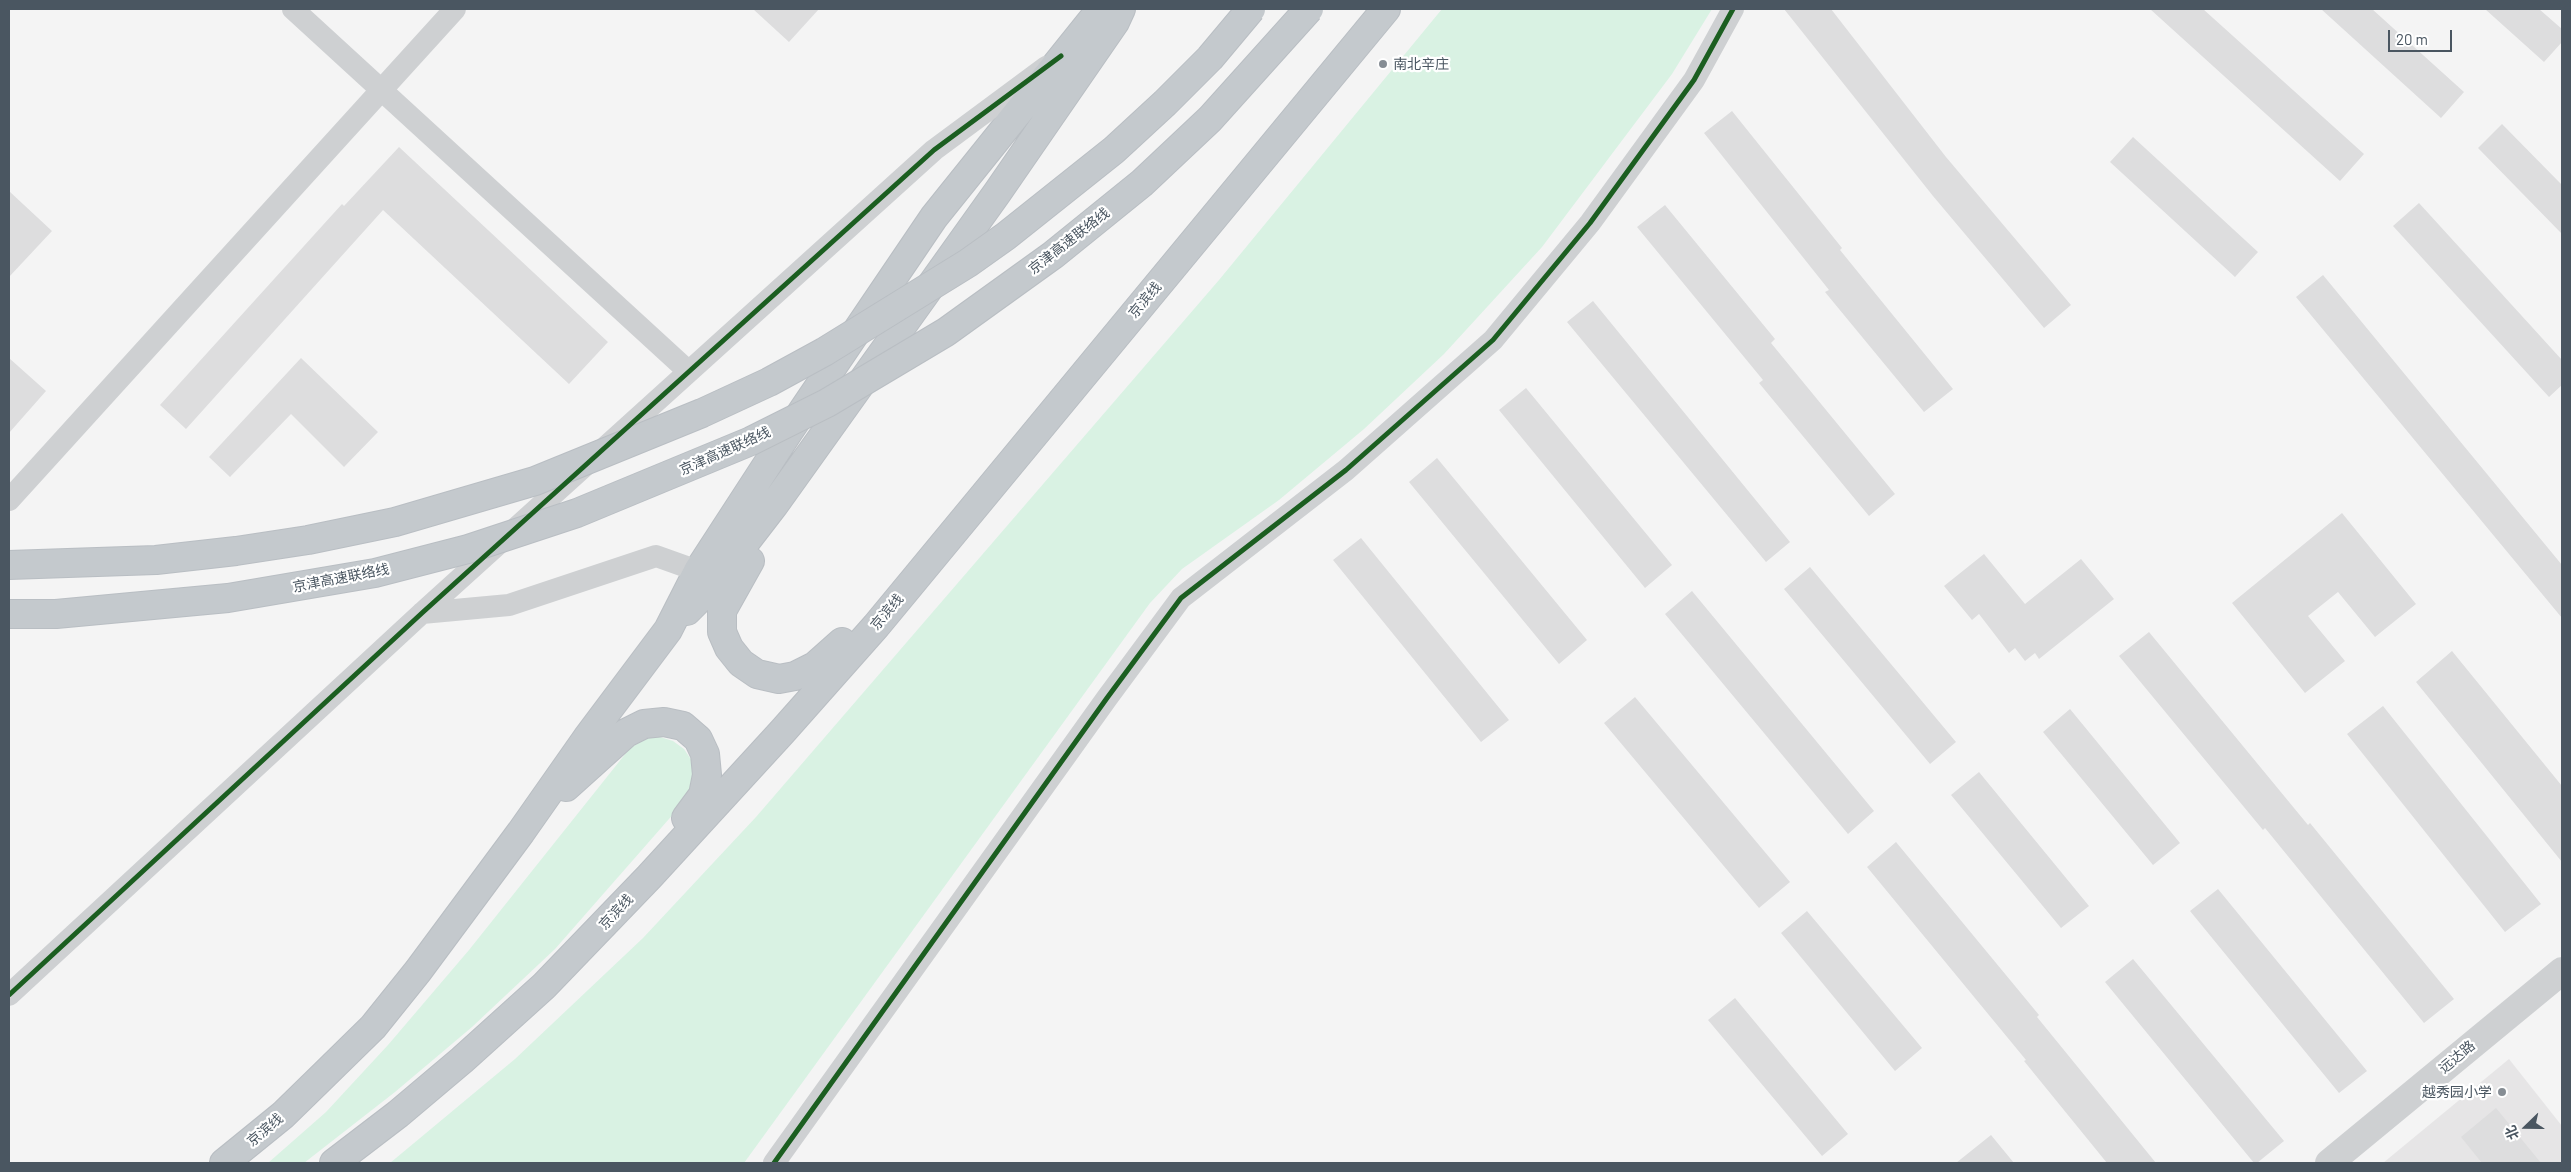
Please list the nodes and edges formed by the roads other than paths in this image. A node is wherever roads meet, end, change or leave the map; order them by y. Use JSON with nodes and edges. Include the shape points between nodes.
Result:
{"nodes":[{"id":1,"x":293,"y":9,"type":"edge"},
{"id":2,"x":455,"y":9,"type":"edge"},
{"id":3,"x":1101,"y":9,"type":"edge"},
{"id":4,"x":1121,"y":9,"type":"edge"},
{"id":5,"x":1250,"y":9,"type":"edge"},
{"id":6,"x":1309,"y":9,"type":"edge"},
{"id":7,"x":1386,"y":9,"type":"edge"},
{"id":8,"x":1733,"y":9,"type":"edge"},
{"id":9,"x":1061,"y":56,"type":"junction"},
{"id":10,"x":382,"y":90,"type":"junction"},
{"id":11,"x":688,"y":371,"type":"junction"},
{"id":12,"x":814,"y":449,"type":"junction"},
{"id":13,"x":9,"y":500,"type":"edge"},
{"id":14,"x":947,"y":540,"type":"junction"},
{"id":15,"x":9,"y":566,"type":"edge"},
{"id":16,"x":698,"y":571,"type":"junction"},
{"id":17,"x":422,"y":613,"type":"junction"},
{"id":18,"x":9,"y":614,"type":"edge"},
{"id":19,"x":668,"y":630,"type":"junction"},
{"id":20,"x":521,"y":832,"type":"junction"},
{"id":21,"x":591,"y":938,"type":"junction"},
{"id":22,"x":2562,"y":970,"type":"edge"},
{"id":23,"x":9,"y":995,"type":"edge"},
{"id":24,"x":224,"y":1163,"type":"edge"},
{"id":25,"x":334,"y":1163,"type":"edge"},
{"id":26,"x":774,"y":1163,"type":"edge"},
{"id":27,"x":2329,"y":1163,"type":"edge"}],
"edges":[{"from":1,"to":10,"type":"street"},
{"from":2,"to":10,"type":"street"},
{"from":3,"to":9,"type":"highway","name":"京滨线"},
{"from":4,"to":12,"type":"highway","via":[[997,193]]},
{"from":5,"to":15,"type":"highway","bridge":true,"via":[[1210,58],[1151,116],[1114,150],[998,241],[824,352],[702,413],[535,481],[395,522],[308,540],[210,554],[156,560]]},
{"from":6,"to":18,"type":"highway","name":"京津高速联络线","bridge":true,"via":[[1210,119],[1142,183],[1053,255],[946,332],[827,403],[751,441],[577,513],[468,549],[375,572],[228,598],[56,614]]},
{"from":7,"to":14,"type":"highway","name":"京滨线"},
{"from":8,"to":26,"type":"street","via":[[1694,80],[1590,223],[1493,340],[1346,470],[1181,598]]},
{"from":9,"to":11,"type":"street","via":[[934,150]]},
{"from":9,"to":16,"type":"highway","name":"京滨线","via":[[934,217]]},
{"from":10,"to":11,"type":"street"},
{"from":10,"to":13,"type":"street"},
{"from":11,"to":17,"type":"street"},
{"from":12,"to":14,"type":"highway","via":[[722,611],[722,632],[740,663],[757,674],[779,678],[796,676],[815,666],[832,652],[908,569],[925,553]]},
{"from":12,"to":19,"type":"highway","via":[[710,588]]},
{"from":14,"to":21,"type":"highway","name":"京滨线","via":[[782,732]]},
{"from":16,"to":17,"type":"street","via":[[656,556],[509,605]]},
{"from":16,"to":19,"type":"highway","name":"京滨线"},
{"from":17,"to":23,"type":"street"},
{"from":19,"to":20,"type":"highway","name":"京滨线"},
{"from":20,"to":21,"type":"highway","via":[[626,733],[644,724],[664,722],[683,726],[698,739],[706,754],[708,775],[703,795],[673,835],[613,903]]},
{"from":20,"to":24,"type":"highway","name":"京滨线","via":[[418,971],[372,1027],[283,1115]]},
{"from":21,"to":25,"type":"highway","name":"京滨线","via":[[544,986],[462,1060]]},
{"from":22,"to":27,"type":"street","name":"远达路"}]}
